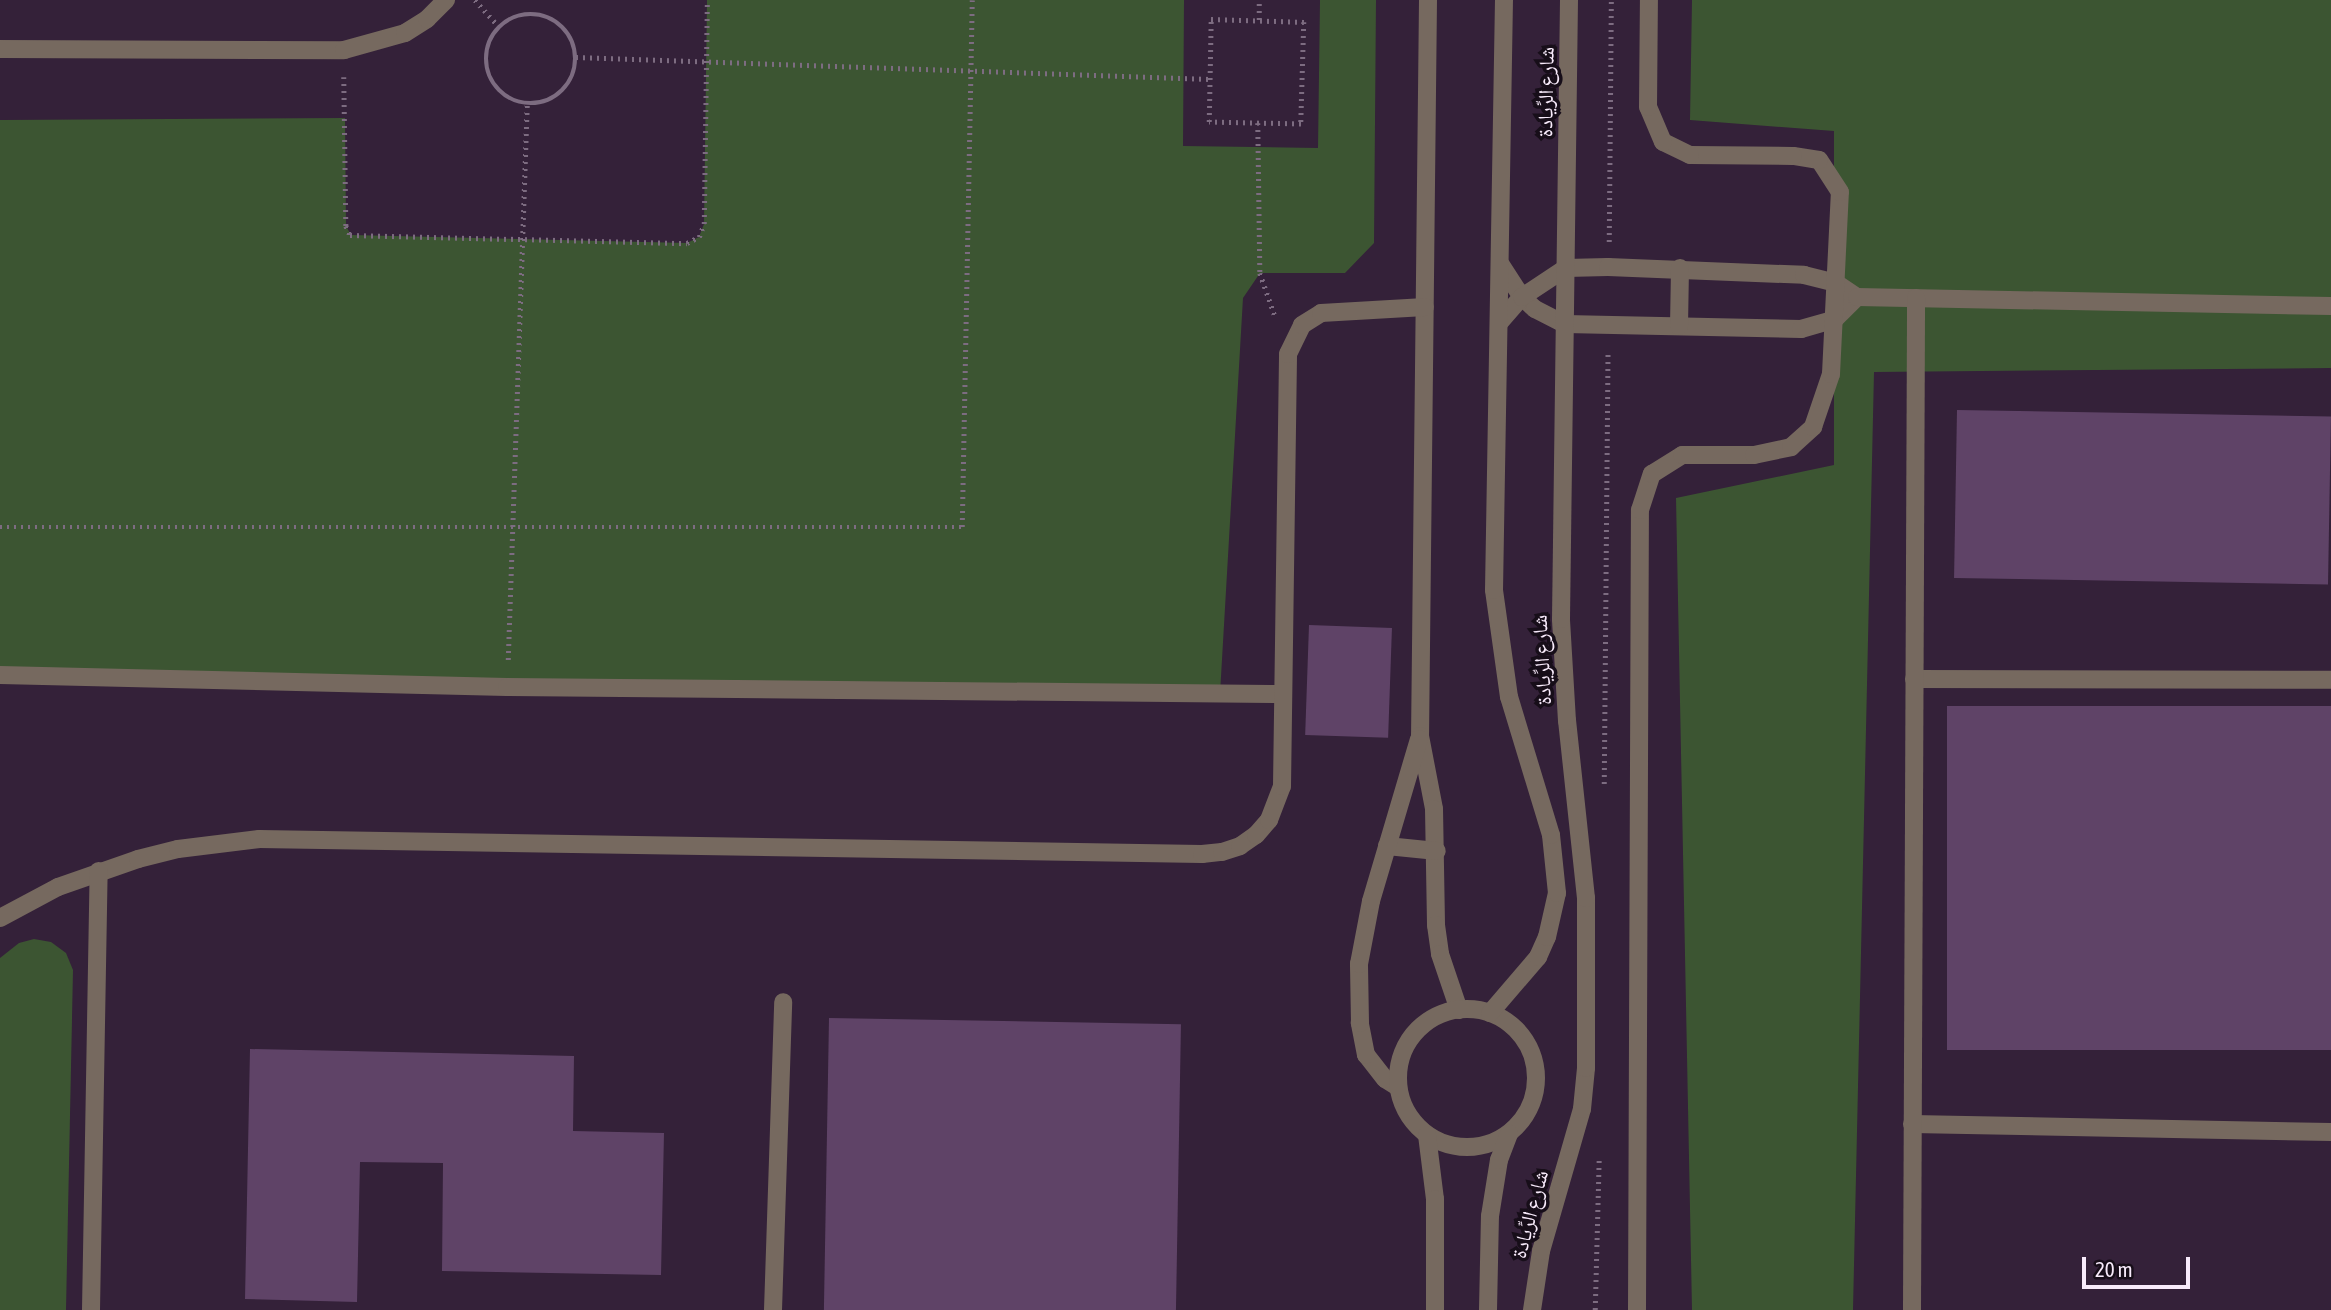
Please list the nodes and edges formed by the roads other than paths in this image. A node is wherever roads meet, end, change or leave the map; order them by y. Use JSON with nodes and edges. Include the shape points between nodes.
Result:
{"nodes":[{"id":1,"x":446,"y":0,"type":"edge"},
{"id":2,"x":1428,"y":0,"type":"edge"},
{"id":3,"x":1504,"y":0,"type":"edge"},
{"id":4,"x":1569,"y":0,"type":"edge"},
{"id":5,"x":1649,"y":0,"type":"edge"},
{"id":6,"x":0,"y":49,"type":"edge"},
{"id":7,"x":1501,"y":265,"type":"junction"},
{"id":8,"x":1566,"y":268,"type":"junction"},
{"id":9,"x":1680,"y":268,"type":"junction"},
{"id":10,"x":1836,"y":283,"type":"junction"},
{"id":11,"x":1522,"y":297,"type":"junction"},
{"id":12,"x":1857,"y":297,"type":"junction"},
{"id":13,"x":1916,"y":298,"type":"junction"},
{"id":14,"x":2331,"y":306,"type":"edge"},
{"id":15,"x":1425,"y":307,"type":"junction"},
{"id":16,"x":1835,"y":320,"type":"junction"},
{"id":17,"x":1499,"y":323,"type":"junction"},
{"id":18,"x":1565,"y":324,"type":"junction"},
{"id":19,"x":1679,"y":326,"type":"junction"},
{"id":20,"x":0,"y":675,"type":"edge"},
{"id":21,"x":1914,"y":679,"type":"junction"},
{"id":22,"x":2331,"y":680,"type":"edge"},
{"id":23,"x":1283,"y":694,"type":"junction"},
{"id":24,"x":1420,"y":736,"type":"junction"},
{"id":25,"x":1387,"y":846,"type":"junction"},
{"id":26,"x":1437,"y":851,"type":"junction"},
{"id":27,"x":99,"y":871,"type":"junction"},
{"id":28,"x":0,"y":918,"type":"edge"},
{"id":29,"x":783,"y":1002,"type":"dead end"},
{"id":30,"x":1459,"y":1010,"type":"junction"},
{"id":31,"x":1490,"y":1013,"type":"junction"},
{"id":32,"x":1398,"y":1087,"type":"junction"},
{"id":33,"x":1912,"y":1125,"type":"junction"},
{"id":34,"x":2331,"y":1132,"type":"edge"},
{"id":35,"x":1509,"y":1134,"type":"junction"},
{"id":36,"x":1427,"y":1135,"type":"junction"},
{"id":37,"x":91,"y":1310,"type":"edge"},
{"id":38,"x":773,"y":1310,"type":"edge"},
{"id":39,"x":1435,"y":1310,"type":"edge"},
{"id":40,"x":1488,"y":1310,"type":"edge"},
{"id":41,"x":1532,"y":1310,"type":"edge"},
{"id":42,"x":1637,"y":1310,"type":"edge"},
{"id":43,"x":1912,"y":1310,"type":"edge"}],
"edges":[{"from":1,"to":6,"type":"street","via":[[405,33],[344,50]]},
{"from":2,"to":15,"type":"street"},
{"from":3,"to":7,"type":"street","name":"شارع الرِّيادة"},
{"from":4,"to":8,"type":"street","name":"شارع الرِّيادة"},
{"from":5,"to":10,"type":"street","via":[[1648,107],[1663,142],[1690,155],[1819,160],[1840,192]]},
{"from":7,"to":11,"type":"street"},
{"from":7,"to":17,"type":"street","name":"شارع الرِّيادة"},
{"from":8,"to":9,"type":"street"},
{"from":8,"to":11,"type":"street"},
{"from":8,"to":18,"type":"street","name":"شارع الرِّيادة"},
{"from":9,"to":10,"type":"street","via":[[1804,275]]},
{"from":9,"to":19,"type":"street"},
{"from":10,"to":12,"type":"street"},
{"from":10,"to":16,"type":"street"},
{"from":11,"to":17,"type":"street"},
{"from":11,"to":18,"type":"street"},
{"from":12,"to":13,"type":"street"},
{"from":12,"to":16,"type":"street"},
{"from":13,"to":14,"type":"street"},
{"from":13,"to":21,"type":"street"},
{"from":15,"to":23,"type":"street","via":[[1321,313],[1302,326],[1288,354]]},
{"from":15,"to":24,"type":"street"},
{"from":16,"to":19,"type":"street","via":[[1801,329]]},
{"from":16,"to":42,"type":"street","via":[[1831,374],[1813,427],[1791,447],[1754,455],[1682,455],[1653,474],[1640,510]]},
{"from":17,"to":31,"type":"street","name":"شارع الرِّيادة","via":[[1496,622],[1508,697],[1551,835],[1557,893],[1554,916],[1538,957]]},
{"from":18,"to":19,"type":"street"},
{"from":18,"to":41,"type":"street","name":"شارع الرِّيادة","via":[[1562,643],[1586,898],[1587,1068],[1581,1109],[1541,1251]]},
{"from":20,"to":23,"type":"street","via":[[507,687]]},
{"from":21,"to":22,"type":"street"},
{"from":21,"to":33,"type":"street"},
{"from":23,"to":27,"type":"street","via":[[1278,804],[1256,835],[1222,852],[259,839],[178,849]]},
{"from":24,"to":25,"type":"street"},
{"from":24,"to":26,"type":"street"},
{"from":25,"to":26,"type":"street"},
{"from":25,"to":32,"type":"street","via":[[1363,932],[1358,994],[1366,1055],[1385,1079]]},
{"from":26,"to":30,"type":"street","via":[[1440,954]]},
{"from":27,"to":28,"type":"street"},
{"from":27,"to":37,"type":"street"},
{"from":29,"to":38,"type":"street"},
{"from":30,"to":31,"type":"street"},
{"from":30,"to":32,"type":"street","via":[[1438,1015],[1406,1045],[1398,1065]]},
{"from":31,"to":35,"type":"street","via":[[1509,1023],[1524,1039],[1535,1068],[1533,1100],[1524,1119]]},
{"from":32,"to":36,"type":"street","via":[[1403,1106]]},
{"from":33,"to":34,"type":"street"},
{"from":33,"to":43,"type":"street"},
{"from":35,"to":36,"type":"street","via":[[1494,1143],[1460,1147]]},
{"from":35,"to":40,"type":"street","name":"شارع الرِّيادة","via":[[1491,1207]]},
{"from":36,"to":39,"type":"street","via":[[1435,1210]]}]}
